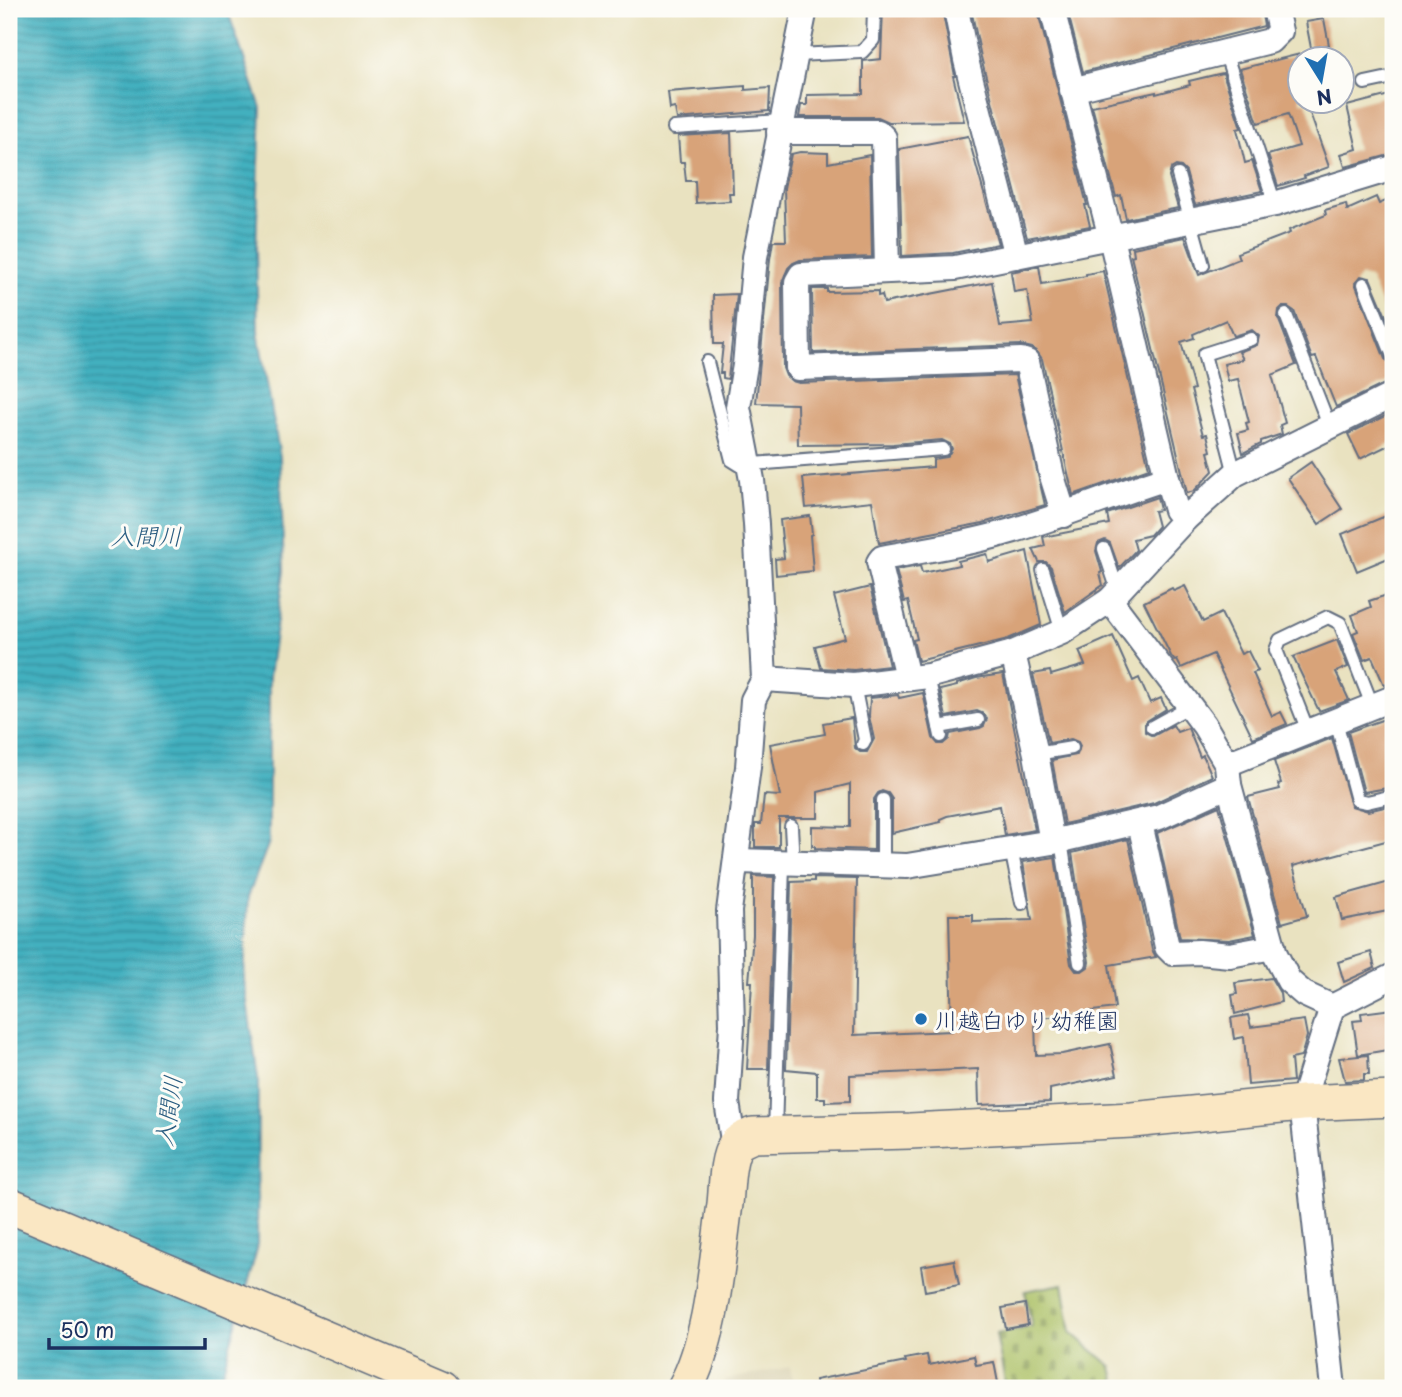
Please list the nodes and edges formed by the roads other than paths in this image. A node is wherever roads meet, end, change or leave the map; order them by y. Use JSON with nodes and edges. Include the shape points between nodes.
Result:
{"nodes":[{"id":1,"x":805,"y":9,"type":"edge"},
{"id":2,"x":874,"y":9,"type":"edge"},
{"id":3,"x":956,"y":9,"type":"edge"},
{"id":4,"x":1052,"y":9,"type":"edge"},
{"id":5,"x":1275,"y":9,"type":"edge"},
{"id":6,"x":1225,"y":52,"type":"junction"},
{"id":7,"x":795,"y":55,"type":"junction"},
{"id":8,"x":1393,"y":77,"type":"edge"},
{"id":9,"x":1365,"y":83,"type":"dead end"},
{"id":10,"x":1072,"y":90,"type":"junction"},
{"id":11,"x":780,"y":126,"type":"junction"},
{"id":12,"x":674,"y":128,"type":"dead end"},
{"id":13,"x":1393,"y":168,"type":"edge"},
{"id":14,"x":1178,"y":175,"type":"dead end"},
{"id":15,"x":1275,"y":204,"type":"junction"},
{"id":16,"x":1189,"y":222,"type":"junction"},
{"id":17,"x":1111,"y":238,"type":"junction"},
{"id":18,"x":1016,"y":256,"type":"junction"},
{"id":19,"x":1203,"y":265,"type":"dead end"},
{"id":20,"x":887,"y":270,"type":"junction"},
{"id":21,"x":1364,"y":284,"type":"dead end"},
{"id":22,"x":1286,"y":315,"type":"dead end"},
{"id":23,"x":1251,"y":339,"type":"dead end"},
{"id":24,"x":1393,"y":356,"type":"edge"},
{"id":25,"x":707,"y":362,"type":"dead end"},
{"id":26,"x":1393,"y":395,"type":"edge"},
{"id":27,"x":1330,"y":428,"type":"junction"},
{"id":28,"x":943,"y":449,"type":"dead end"},
{"id":29,"x":749,"y":465,"type":"junction"},
{"id":30,"x":1235,"y":474,"type":"junction"},
{"id":31,"x":1167,"y":478,"type":"junction"},
{"id":32,"x":1064,"y":515,"type":"junction"},
{"id":33,"x":1185,"y":519,"type":"junction"},
{"id":34,"x":1104,"y":549,"type":"dead end"},
{"id":35,"x":1044,"y":570,"type":"dead end"},
{"id":36,"x":1114,"y":596,"type":"junction"},
{"id":37,"x":1062,"y":632,"type":"junction"},
{"id":38,"x":1013,"y":653,"type":"junction"},
{"id":39,"x":917,"y":677,"type":"junction"},
{"id":40,"x":764,"y":679,"type":"junction"},
{"id":41,"x":854,"y":685,"type":"junction"},
{"id":42,"x":1383,"y":702,"type":"edge"},
{"id":43,"x":1190,"y":706,"type":"junction"},
{"id":44,"x":978,"y":720,"type":"dead end"},
{"id":45,"x":1336,"y":721,"type":"junction"},
{"id":46,"x":1152,"y":727,"type":"dead end"},
{"id":47,"x":1308,"y":731,"type":"junction"},
{"id":48,"x":863,"y":744,"type":"dead end"},
{"id":49,"x":1072,"y":748,"type":"dead end"},
{"id":50,"x":1036,"y":754,"type":"junction"},
{"id":51,"x":1228,"y":775,"type":"junction"},
{"id":52,"x":1393,"y":796,"type":"edge"},
{"id":53,"x":883,"y":800,"type":"dead end"},
{"id":54,"x":1140,"y":822,"type":"junction"},
{"id":55,"x":792,"y":826,"type":"dead end"},
{"id":56,"x":1057,"y":842,"type":"junction"},
{"id":57,"x":1012,"y":849,"type":"junction"},
{"id":58,"x":737,"y":862,"type":"junction"},
{"id":59,"x":788,"y":864,"type":"junction"},
{"id":60,"x":883,"y":865,"type":"junction"},
{"id":61,"x":1022,"y":903,"type":"dead end"},
{"id":62,"x":1273,"y":947,"type":"junction"},
{"id":63,"x":1080,"y":963,"type":"dead end"},
{"id":64,"x":1393,"y":976,"type":"edge"},
{"id":65,"x":1332,"y":1007,"type":"junction"},
{"id":66,"x":1393,"y":1099,"type":"edge"},
{"id":67,"x":1303,"y":1103,"type":"junction"},
{"id":68,"x":775,"y":1134,"type":"junction"},
{"id":69,"x":734,"y":1147,"type":"junction"},
{"id":70,"x":9,"y":1205,"type":"edge"},
{"id":71,"x":442,"y":1388,"type":"edge"},
{"id":72,"x":685,"y":1388,"type":"edge"},
{"id":73,"x":1333,"y":1388,"type":"edge"}],
"edges":[{"from":1,"to":7,"type":"street"},
{"from":2,"to":7,"type":"lane","via":[[873,40],[862,52]]},
{"from":3,"to":18,"type":"street"},
{"from":4,"to":10,"type":"street"},
{"from":5,"to":6,"type":"street","via":[[1280,31],[1270,41]]},
{"from":6,"to":10,"type":"street"},
{"from":6,"to":15,"type":"lane"},
{"from":7,"to":11,"type":"street"},
{"from":8,"to":9,"type":"lane"},
{"from":10,"to":17,"type":"street"},
{"from":11,"to":12,"type":"lane"},
{"from":11,"to":20,"type":"street","via":[[878,132],[884,138]]},
{"from":11,"to":29,"type":"street","via":[[755,257],[738,407]]},
{"from":13,"to":15,"type":"street"},
{"from":14,"to":16,"type":"lane"},
{"from":15,"to":16,"type":"street"},
{"from":16,"to":17,"type":"street"},
{"from":16,"to":19,"type":"lane"},
{"from":17,"to":18,"type":"street"},
{"from":17,"to":31,"type":"street"},
{"from":18,"to":20,"type":"street","via":[[955,268]]},
{"from":20,"to":32,"type":"street","via":[[801,275],[797,282],[798,368],[1027,362]]},
{"from":21,"to":24,"type":"lane"},
{"from":22,"to":27,"type":"lane"},
{"from":23,"to":30,"type":"lane","via":[[1205,354]]},
{"from":25,"to":29,"type":"lane","via":[[732,460]]},
{"from":26,"to":27,"type":"street"},
{"from":27,"to":30,"type":"street"},
{"from":28,"to":29,"type":"lane"},
{"from":29,"to":40,"type":"street","via":[[757,524]]},
{"from":30,"to":33,"type":"street"},
{"from":31,"to":32,"type":"street"},
{"from":31,"to":33,"type":"street","via":[[1176,510]]},
{"from":32,"to":39,"type":"street","via":[[1000,534],[882,558],[879,562]]},
{"from":33,"to":36,"type":"street"},
{"from":34,"to":36,"type":"lane"},
{"from":35,"to":37,"type":"lane"},
{"from":36,"to":37,"type":"street"},
{"from":36,"to":43,"type":"street"},
{"from":37,"to":38,"type":"street"},
{"from":38,"to":39,"type":"street"},
{"from":38,"to":50,"type":"street"},
{"from":39,"to":41,"type":"street"},
{"from":39,"to":44,"type":"lane","via":[[940,732]]},
{"from":40,"to":41,"type":"street"},
{"from":40,"to":58,"type":"street","via":[[753,701]]},
{"from":41,"to":48,"type":"lane"},
{"from":42,"to":45,"type":"street"},
{"from":42,"to":47,"type":"lane","via":[[1340,623],[1328,617],[1280,640],[1276,650]]},
{"from":43,"to":46,"type":"lane"},
{"from":43,"to":51,"type":"street"},
{"from":45,"to":47,"type":"street"},
{"from":45,"to":52,"type":"lane","via":[[1357,800]]},
{"from":47,"to":51,"type":"street"},
{"from":49,"to":50,"type":"lane"},
{"from":50,"to":56,"type":"street"},
{"from":51,"to":54,"type":"street","via":[[1173,812]]},
{"from":51,"to":62,"type":"street"},
{"from":53,"to":60,"type":"lane"},
{"from":54,"to":56,"type":"street"},
{"from":54,"to":62,"type":"street","via":[[1167,947],[1173,953],[1230,954]]},
{"from":55,"to":59,"type":"lane"},
{"from":56,"to":57,"type":"street"},
{"from":56,"to":63,"type":"lane"},
{"from":57,"to":60,"type":"street","via":[[907,866]]},
{"from":57,"to":61,"type":"lane"},
{"from":58,"to":59,"type":"street"},
{"from":58,"to":69,"type":"street","via":[[729,911],[732,1025],[727,1102]]},
{"from":59,"to":60,"type":"street"},
{"from":59,"to":68,"type":"lane"},
{"from":62,"to":65,"type":"street","via":[[1289,981]]},
{"from":64,"to":65,"type":"street"},
{"from":65,"to":67,"type":"street"},
{"from":66,"to":67,"type":"street"},
{"from":67,"to":68,"type":"street","via":[[1132,1120]]},
{"from":67,"to":73,"type":"street"},
{"from":68,"to":69,"type":"street","via":[[753,1135]]},
{"from":69,"to":72,"type":"street","via":[[707,1321],[700,1354]]},
{"from":70,"to":71,"type":"street"}]}
